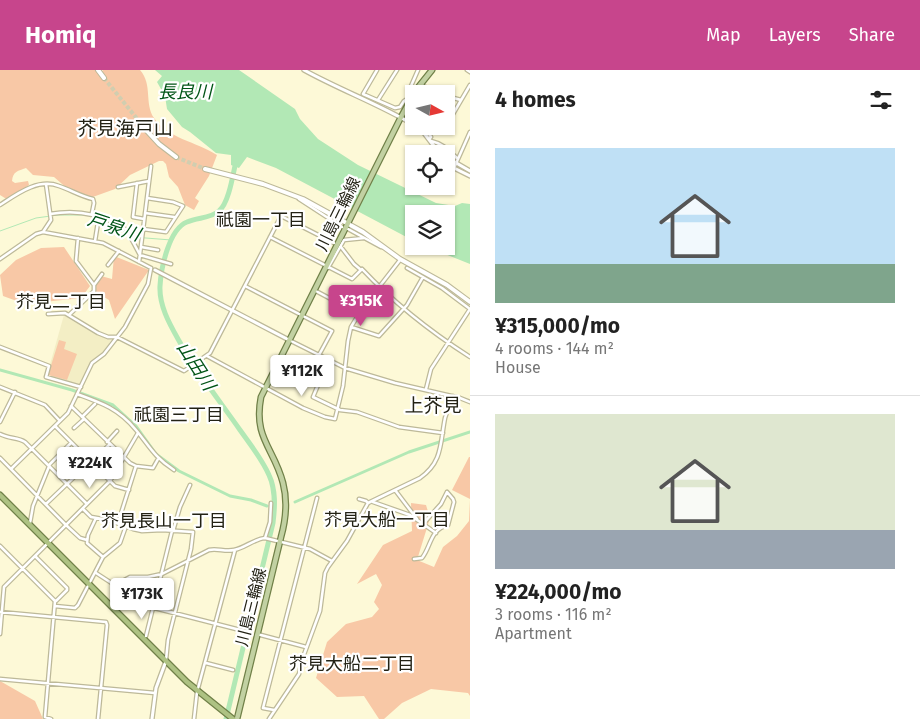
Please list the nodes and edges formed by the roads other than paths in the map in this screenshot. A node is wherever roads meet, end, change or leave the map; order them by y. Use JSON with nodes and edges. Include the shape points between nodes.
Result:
{"nodes":[{"id":1,"x":98,"y":70,"type":"edge"},
{"id":2,"x":304,"y":70,"type":"edge"},
{"id":3,"x":377,"y":70,"type":"edge"},
{"id":4,"x":396,"y":70,"type":"edge"},
{"id":5,"x":418,"y":70,"type":"edge"},
{"id":6,"x":432,"y":70,"type":"edge"},
{"id":7,"x":104,"y":78,"type":"tunnel mouth"},
{"id":8,"x":419,"y":84,"type":"joint"},
{"id":9,"x":411,"y":85,"type":"edge"},
{"id":10,"x":470,"y":85,"type":"edge"},
{"id":11,"x":455,"y":98,"type":"edge"},
{"id":12,"x":378,"y":100,"type":"junction"},
{"id":13,"x":405,"y":100,"type":"edge"},
{"id":14,"x":461,"y":100,"type":"junction"},
{"id":15,"x":455,"y":112,"type":"edge"},
{"id":16,"x":401,"y":117,"type":"junction"},
{"id":17,"x":405,"y":120,"type":"edge"},
{"id":18,"x":147,"y":132,"type":"tunnel mouth"},
{"id":19,"x":470,"y":132,"type":"edge"},
{"id":20,"x":425,"y":135,"type":"edge"},
{"id":21,"x":431,"y":135,"type":"edge"},
{"id":22,"x":431,"y":141,"type":"junction"},
{"id":23,"x":434,"y":145,"type":"edge"},
{"id":24,"x":176,"y":157,"type":"tunnel mouth"},
{"id":25,"x":459,"y":159,"type":"junction"},
{"id":26,"x":456,"y":164,"type":"joint"},
{"id":27,"x":151,"y":166,"type":"dead end"},
{"id":28,"x":455,"y":168,"type":"edge"},
{"id":29,"x":469,"y":169,"type":"edge"},
{"id":30,"x":204,"y":170,"type":"tunnel mouth"},
{"id":31,"x":470,"y":176,"type":"edge"},
{"id":32,"x":149,"y":180,"type":"junction"},
{"id":33,"x":137,"y":183,"type":"junction"},
{"id":34,"x":46,"y":184,"type":"junction"},
{"id":35,"x":118,"y":187,"type":"dead end"},
{"id":36,"x":290,"y":193,"type":"junction"},
{"id":37,"x":147,"y":198,"type":"junction"},
{"id":38,"x":0,"y":205,"type":"edge"},
{"id":39,"x":145,"y":213,"type":"junction"},
{"id":40,"x":92,"y":214,"type":"junction"},
{"id":41,"x":50,"y":215,"type":"junction"},
{"id":42,"x":99,"y":216,"type":"junction"},
{"id":43,"x":174,"y":217,"type":"junction"},
{"id":44,"x":144,"y":219,"type":"junction"},
{"id":45,"x":349,"y":220,"type":"junction"},
{"id":46,"x":342,"y":227,"type":"dead end"},
{"id":47,"x":143,"y":229,"type":"junction"},
{"id":48,"x":348,"y":229,"type":"dead end"},
{"id":49,"x":43,"y":232,"type":"junction"},
{"id":50,"x":132,"y":236,"type":"junction"},
{"id":51,"x":142,"y":237,"type":"junction"},
{"id":52,"x":270,"y":237,"type":"junction"},
{"id":53,"x":78,"y":238,"type":"junction"},
{"id":54,"x":364,"y":238,"type":"junction"},
{"id":55,"x":95,"y":241,"type":"junction"},
{"id":56,"x":334,"y":243,"type":"dead end"},
{"id":57,"x":340,"y":246,"type":"junction"},
{"id":58,"x":385,"y":246,"type":"junction"},
{"id":59,"x":141,"y":247,"type":"junction"},
{"id":60,"x":158,"y":250,"type":"dead end"},
{"id":61,"x":119,"y":251,"type":"junction"},
{"id":62,"x":140,"y":255,"type":"junction"},
{"id":63,"x":0,"y":259,"type":"edge"},
{"id":64,"x":400,"y":259,"type":"junction"},
{"id":65,"x":139,"y":262,"type":"junction"},
{"id":66,"x":170,"y":264,"type":"dead end"},
{"id":67,"x":108,"y":265,"type":"dead end"},
{"id":68,"x":327,"y":267,"type":"junction"},
{"id":69,"x":151,"y":268,"type":"junction"},
{"id":70,"x":407,"y":268,"type":"dead end"},
{"id":71,"x":156,"y":270,"type":"joint"},
{"id":72,"x":361,"y":270,"type":"junction"},
{"id":73,"x":102,"y":274,"type":"dead end"},
{"id":74,"x":423,"y":277,"type":"junction"},
{"id":75,"x":94,"y":285,"type":"junction"},
{"id":76,"x":245,"y":286,"type":"junction"},
{"id":77,"x":379,"y":287,"type":"junction"},
{"id":78,"x":314,"y":290,"type":"junction"},
{"id":79,"x":470,"y":302,"type":"edge"},
{"id":80,"x":404,"y":308,"type":"junction"},
{"id":81,"x":362,"y":309,"type":"junction"},
{"id":82,"x":232,"y":310,"type":"junction"},
{"id":83,"x":48,"y":314,"type":"dead end"},
{"id":84,"x":69,"y":315,"type":"junction"},
{"id":85,"x":302,"y":315,"type":"junction"},
{"id":86,"x":352,"y":327,"type":"junction"},
{"id":87,"x":117,"y":337,"type":"junction"},
{"id":88,"x":289,"y":340,"type":"junction"},
{"id":89,"x":449,"y":343,"type":"junction"},
{"id":90,"x":0,"y":347,"type":"edge"},
{"id":91,"x":207,"y":356,"type":"junction"},
{"id":92,"x":319,"y":356,"type":"junction"},
{"id":93,"x":470,"y":356,"type":"edge"},
{"id":94,"x":277,"y":364,"type":"junction"},
{"id":95,"x":345,"y":368,"type":"junction"},
{"id":96,"x":0,"y":387,"type":"edge"},
{"id":97,"x":81,"y":387,"type":"junction"},
{"id":98,"x":265,"y":388,"type":"junction"},
{"id":99,"x":426,"y":389,"type":"junction"},
{"id":100,"x":15,"y":392,"type":"junction"},
{"id":101,"x":77,"y":394,"type":"junction"},
{"id":102,"x":453,"y":396,"type":"junction"},
{"id":103,"x":470,"y":402,"type":"edge"},
{"id":104,"x":95,"y":404,"type":"dead end"},
{"id":105,"x":71,"y":406,"type":"junction"},
{"id":106,"x":337,"y":409,"type":"junction"},
{"id":107,"x":83,"y":418,"type":"junction"},
{"id":108,"x":60,"y":421,"type":"junction"},
{"id":109,"x":0,"y":422,"type":"edge"},
{"id":110,"x":55,"y":426,"type":"junction"},
{"id":111,"x":74,"y":428,"type":"dead end"},
{"id":112,"x":117,"y":431,"type":"dead end"},
{"id":113,"x":138,"y":433,"type":"junction"},
{"id":114,"x":1,"y":434,"type":"edge"},
{"id":115,"x":443,"y":434,"type":"junction"},
{"id":116,"x":0,"y":438,"type":"edge"},
{"id":117,"x":71,"y":443,"type":"junction"},
{"id":118,"x":108,"y":443,"type":"junction"},
{"id":119,"x":32,"y":449,"type":"junction"},
{"id":120,"x":0,"y":458,"type":"edge"},
{"id":121,"x":124,"y":458,"type":"junction"},
{"id":122,"x":158,"y":459,"type":"junction"},
{"id":123,"x":91,"y":462,"type":"junction"},
{"id":124,"x":49,"y":466,"type":"junction"},
{"id":125,"x":136,"y":466,"type":"junction"},
{"id":126,"x":11,"y":469,"type":"junction"},
{"id":127,"x":174,"y":470,"type":"dead end"},
{"id":128,"x":110,"y":481,"type":"junction"},
{"id":129,"x":67,"y":484,"type":"junction"},
{"id":130,"x":190,"y":485,"type":"dead end"},
{"id":131,"x":129,"y":490,"type":"junction"},
{"id":132,"x":395,"y":490,"type":"junction"},
{"id":133,"x":37,"y":495,"type":"junction"},
{"id":134,"x":0,"y":496,"type":"edge"},
{"id":135,"x":316,"y":498,"type":"dead end"},
{"id":136,"x":359,"y":499,"type":"dead end"},
{"id":137,"x":373,"y":502,"type":"junction"},
{"id":138,"x":271,"y":503,"type":"dead end"},
{"id":139,"x":368,"y":503,"type":"junction"},
{"id":140,"x":46,"y":504,"type":"junction"},
{"id":141,"x":87,"y":504,"type":"junction"},
{"id":142,"x":83,"y":508,"type":"junction"},
{"id":143,"x":96,"y":518,"type":"junction"},
{"id":144,"x":417,"y":519,"type":"junction"},
{"id":145,"x":118,"y":523,"type":"junction"},
{"id":146,"x":29,"y":524,"type":"junction"},
{"id":147,"x":423,"y":524,"type":"junction"},
{"id":148,"x":66,"y":525,"type":"junction"},
{"id":149,"x":126,"y":526,"type":"junction"},
{"id":150,"x":173,"y":531,"type":"junction"},
{"id":151,"x":436,"y":533,"type":"junction"},
{"id":152,"x":266,"y":538,"type":"junction"},
{"id":153,"x":87,"y":540,"type":"junction"},
{"id":154,"x":280,"y":541,"type":"junction"},
{"id":155,"x":48,"y":543,"type":"junction"},
{"id":156,"x":0,"y":546,"type":"edge"},
{"id":157,"x":304,"y":548,"type":"junction"},
{"id":158,"x":235,"y":550,"type":"junction"},
{"id":159,"x":34,"y":556,"type":"junction"},
{"id":160,"x":103,"y":557,"type":"junction"},
{"id":161,"x":414,"y":559,"type":"dead end"},
{"id":162,"x":332,"y":561,"type":"junction"},
{"id":163,"x":188,"y":562,"type":"junction"},
{"id":164,"x":22,"y":568,"type":"junction"},
{"id":165,"x":96,"y":573,"type":"junction"},
{"id":166,"x":162,"y":574,"type":"junction"},
{"id":167,"x":140,"y":577,"type":"junction"},
{"id":168,"x":89,"y":584,"type":"junction"},
{"id":169,"x":2,"y":587,"type":"edge"},
{"id":170,"x":55,"y":602,"type":"junction"},
{"id":171,"x":55,"y":606,"type":"junction"},
{"id":172,"x":154,"y":608,"type":"junction"},
{"id":173,"x":1,"y":612,"type":"edge"},
{"id":174,"x":175,"y":613,"type":"junction"},
{"id":175,"x":54,"y":617,"type":"junction"},
{"id":176,"x":216,"y":624,"type":"junction"},
{"id":177,"x":244,"y":631,"type":"dead end"},
{"id":178,"x":0,"y":634,"type":"edge"},
{"id":179,"x":257,"y":634,"type":"junction"},
{"id":180,"x":146,"y":636,"type":"dead end"},
{"id":181,"x":281,"y":641,"type":"junction"},
{"id":182,"x":306,"y":647,"type":"junction"},
{"id":183,"x":166,"y":661,"type":"junction"},
{"id":184,"x":206,"y":663,"type":"junction"},
{"id":185,"x":233,"y":670,"type":"dead end"},
{"id":186,"x":0,"y":679,"type":"edge"},
{"id":187,"x":48,"y":684,"type":"junction"},
{"id":188,"x":101,"y":688,"type":"junction"},
{"id":189,"x":197,"y":692,"type":"junction"},
{"id":190,"x":155,"y":693,"type":"junction"},
{"id":191,"x":274,"y":710,"type":"junction"},
{"id":192,"x":50,"y":719,"type":"edge"},
{"id":193,"x":98,"y":719,"type":"edge"},
{"id":194,"x":152,"y":719,"type":"edge"},
{"id":195,"x":194,"y":719,"type":"edge"},
{"id":196,"x":234,"y":719,"type":"edge"},
{"id":197,"x":269,"y":719,"type":"edge"}],
"edges":[{"from":1,"to":7,"type":"main road"},
{"from":2,"to":16,"type":"street"},
{"from":3,"to":12,"type":"street","via":[[363,94]]},
{"from":4,"to":12,"type":"street"},
{"from":5,"to":9,"type":"street"},
{"from":6,"to":8,"type":"main road","name":"川島三輪線"},
{"from":8,"to":16,"type":"main road","name":"川島三輪線"},
{"from":10,"to":14,"type":"street"},
{"from":11,"to":14,"type":"street"},
{"from":12,"to":13,"type":"street","via":[[395,108],[400,108]]},
{"from":14,"to":15,"type":"street"},
{"from":16,"to":17,"type":"street"},
{"from":16,"to":45,"type":"main road","name":"川島三輪線"},
{"from":18,"to":24,"type":"main road"},
{"from":19,"to":25,"type":"street"},
{"from":20,"to":22,"type":"street"},
{"from":21,"to":22,"type":"street"},
{"from":22,"to":23,"type":"street"},
{"from":22,"to":25,"type":"street","via":[[448,148]]},
{"from":25,"to":26,"type":"street"},
{"from":26,"to":29,"type":"street"},
{"from":27,"to":32,"type":"street"},
{"from":28,"to":31,"type":"street"},
{"from":30,"to":36,"type":"main road"},
{"from":32,"to":33,"type":"street"},
{"from":32,"to":37,"type":"street"},
{"from":33,"to":35,"type":"street"},
{"from":33,"to":44,"type":"street","via":[[133,217]]},
{"from":34,"to":38,"type":"street","via":[[27,189]]},
{"from":34,"to":40,"type":"street","via":[[57,185],[93,200]]},
{"from":34,"to":41,"type":"street"},
{"from":36,"to":45,"type":"main road"},
{"from":36,"to":46,"type":"street"},
{"from":37,"to":39,"type":"street"},
{"from":37,"to":43,"type":"street","via":[[183,206]]},
{"from":39,"to":43,"type":"street"},
{"from":39,"to":44,"type":"street"},
{"from":40,"to":41,"type":"street"},
{"from":40,"to":42,"type":"street"},
{"from":41,"to":49,"type":"street","via":[[51,220]]},
{"from":42,"to":50,"type":"street","via":[[121,226]]},
{"from":42,"to":55,"type":"street"},
{"from":43,"to":47,"type":"street","via":[[166,232]]},
{"from":44,"to":47,"type":"street"},
{"from":45,"to":58,"type":"main road"},
{"from":45,"to":68,"type":"main road","name":"川島三輪線"},
{"from":47,"to":51,"type":"street"},
{"from":48,"to":54,"type":"street"},
{"from":49,"to":53,"type":"street"},
{"from":49,"to":63,"type":"street"},
{"from":50,"to":51,"type":"street"},
{"from":50,"to":62,"type":"street"},
{"from":51,"to":59,"type":"street"},
{"from":52,"to":56,"type":"street","via":[[281,216]]},
{"from":52,"to":68,"type":"street"},
{"from":52,"to":76,"type":"street"},
{"from":53,"to":55,"type":"street"},
{"from":53,"to":75,"type":"street","via":[[76,262]]},
{"from":54,"to":57,"type":"street","via":[[344,240]]},
{"from":54,"to":58,"type":"street"},
{"from":55,"to":61,"type":"street"},
{"from":57,"to":68,"type":"street"},
{"from":57,"to":72,"type":"street"},
{"from":58,"to":64,"type":"main road"},
{"from":59,"to":60,"type":"street"},
{"from":59,"to":62,"type":"street"},
{"from":61,"to":65,"type":"street"},
{"from":61,"to":67,"type":"street"},
{"from":62,"to":65,"type":"street"},
{"from":62,"to":66,"type":"street"},
{"from":64,"to":77,"type":"street"},
{"from":64,"to":79,"type":"main road"},
{"from":65,"to":69,"type":"street"},
{"from":68,"to":72,"type":"street","via":[[352,279]]},
{"from":68,"to":78,"type":"main road","name":"川島三輪線"},
{"from":69,"to":71,"type":"street"},
{"from":69,"to":87,"type":"street","via":[[148,284]]},
{"from":70,"to":74,"type":"street"},
{"from":71,"to":82,"type":"street"},
{"from":72,"to":77,"type":"street"},
{"from":73,"to":75,"type":"street"},
{"from":74,"to":80,"type":"street"},
{"from":74,"to":89,"type":"street","via":[[470,309]]},
{"from":75,"to":84,"type":"street","via":[[94,290]]},
{"from":76,"to":82,"type":"street"},
{"from":76,"to":85,"type":"street"},
{"from":77,"to":80,"type":"street"},
{"from":77,"to":81,"type":"street"},
{"from":78,"to":81,"type":"street","via":[[346,307],[351,303]]},
{"from":78,"to":85,"type":"main road","name":"川島三輪線"},
{"from":80,"to":86,"type":"street","via":[[379,336]]},
{"from":80,"to":89,"type":"street"},
{"from":81,"to":86,"type":"street"},
{"from":82,"to":88,"type":"street"},
{"from":82,"to":91,"type":"street"},
{"from":83,"to":84,"type":"street"},
{"from":84,"to":87,"type":"street","via":[[108,337]]},
{"from":85,"to":88,"type":"main road","name":"川島三輪線"},
{"from":85,"to":92,"type":"street","via":[[332,331]]},
{"from":86,"to":95,"type":"street"},
{"from":87,"to":91,"type":"street","via":[[182,371]]},
{"from":87,"to":97,"type":"street","via":[[92,363]]},
{"from":88,"to":92,"type":"street"},
{"from":88,"to":94,"type":"main road","name":"川島三輪線"},
{"from":89,"to":93,"type":"street"},
{"from":89,"to":99,"type":"street","via":[[431,369]]},
{"from":90,"to":97,"type":"street","via":[[48,366],[46,377]]},
{"from":91,"to":98,"type":"street"},
{"from":92,"to":95,"type":"street"},
{"from":94,"to":98,"type":"main road","name":"川島三輪線"},
{"from":94,"to":106,"type":"street","via":[[318,385],[313,397]]},
{"from":95,"to":99,"type":"street"},
{"from":95,"to":106,"type":"street"},
{"from":96,"to":100,"type":"street"},
{"from":97,"to":101,"type":"street"},
{"from":98,"to":106,"type":"street","via":[[325,417],[335,419]]},
{"from":98,"to":154,"type":"main road","name":"川島三輪線","via":[[259,409],[260,428],[283,481],[286,502]]},
{"from":99,"to":102,"type":"street"},
{"from":100,"to":108,"type":"street","via":[[45,405]]},
{"from":100,"to":109,"type":"street"},
{"from":101,"to":105,"type":"street"},
{"from":101,"to":113,"type":"street","via":[[110,406]]},
{"from":102,"to":103,"type":"street"},
{"from":102,"to":115,"type":"street"},
{"from":104,"to":107,"type":"street"},
{"from":105,"to":107,"type":"street"},
{"from":105,"to":108,"type":"street"},
{"from":106,"to":115,"type":"street","via":[[357,412],[399,427]]},
{"from":107,"to":111,"type":"street"},
{"from":107,"to":118,"type":"street"},
{"from":108,"to":110,"type":"street"},
{"from":110,"to":117,"type":"street"},
{"from":110,"to":119,"type":"street"},
{"from":112,"to":118,"type":"street"},
{"from":113,"to":121,"type":"street"},
{"from":113,"to":122,"type":"street"},
{"from":114,"to":116,"type":"street"},
{"from":114,"to":119,"type":"street","via":[[22,440]]},
{"from":115,"to":132,"type":"street","via":[[438,457],[428,473]]},
{"from":117,"to":123,"type":"street"},
{"from":117,"to":124,"type":"street"},
{"from":118,"to":121,"type":"street"},
{"from":118,"to":123,"type":"street"},
{"from":119,"to":124,"type":"street"},
{"from":119,"to":126,"type":"street"},
{"from":120,"to":126,"type":"street"},
{"from":121,"to":125,"type":"street"},
{"from":121,"to":128,"type":"street"},
{"from":122,"to":125,"type":"street","via":[[153,468]]},
{"from":122,"to":127,"type":"street"},
{"from":123,"to":128,"type":"street"},
{"from":123,"to":129,"type":"street"},
{"from":124,"to":129,"type":"street"},
{"from":124,"to":133,"type":"street"},
{"from":125,"to":131,"type":"street"},
{"from":126,"to":133,"type":"street"},
{"from":128,"to":131,"type":"street"},
{"from":128,"to":141,"type":"street"},
{"from":129,"to":140,"type":"street"},
{"from":129,"to":141,"type":"street"},
{"from":130,"to":150,"type":"street"},
{"from":131,"to":145,"type":"street"},
{"from":132,"to":137,"type":"street"},
{"from":132,"to":144,"type":"street"},
{"from":133,"to":140,"type":"street"},
{"from":133,"to":146,"type":"street"},
{"from":134,"to":146,"type":"highway"},
{"from":135,"to":157,"type":"street"},
{"from":136,"to":139,"type":"street"},
{"from":137,"to":139,"type":"street"},
{"from":137,"to":144,"type":"street"},
{"from":138,"to":152,"type":"street"},
{"from":139,"to":162,"type":"street"},
{"from":140,"to":148,"type":"street"},
{"from":141,"to":142,"type":"street"},
{"from":142,"to":143,"type":"street"},
{"from":142,"to":148,"type":"street"},
{"from":143,"to":145,"type":"street"},
{"from":143,"to":153,"type":"street"},
{"from":144,"to":147,"type":"street"},
{"from":145,"to":149,"type":"street"},
{"from":146,"to":155,"type":"highway"},
{"from":147,"to":151,"type":"street"},
{"from":147,"to":151,"type":"street","via":[[447,492],[454,502],[450,522]]},
{"from":148,"to":153,"type":"street"},
{"from":148,"to":155,"type":"street"},
{"from":149,"to":150,"type":"street","via":[[142,531]]},
{"from":149,"to":160,"type":"street","via":[[120,543]]},
{"from":150,"to":163,"type":"street","via":[[193,532]]},
{"from":150,"to":166,"type":"street"},
{"from":151,"to":161,"type":"street","via":[[422,558]]},
{"from":152,"to":154,"type":"street"},
{"from":152,"to":158,"type":"street"},
{"from":153,"to":160,"type":"street","via":[[88,545]]},
{"from":154,"to":157,"type":"street"},
{"from":154,"to":179,"type":"main road","name":"川島三輪線"},
{"from":155,"to":159,"type":"street"},
{"from":155,"to":168,"type":"highway"},
{"from":156,"to":164,"type":"street"},
{"from":157,"to":162,"type":"street"},
{"from":157,"to":181,"type":"street"},
{"from":158,"to":163,"type":"street","via":[[214,549]]},
{"from":158,"to":176,"type":"street"},
{"from":159,"to":164,"type":"street"},
{"from":159,"to":170,"type":"street","via":[[67,588]]},
{"from":160,"to":165,"type":"street"},
{"from":162,"to":182,"type":"street","via":[[325,573],[320,611]]},
{"from":163,"to":166,"type":"street"},
{"from":163,"to":174,"type":"street"},
{"from":164,"to":169,"type":"street"},
{"from":164,"to":170,"type":"street"},
{"from":165,"to":167,"type":"street","via":[[113,584],[130,577]]},
{"from":165,"to":168,"type":"street"},
{"from":166,"to":167,"type":"street"},
{"from":166,"to":172,"type":"street"},
{"from":167,"to":172,"type":"street","via":[[135,603]]},
{"from":168,"to":171,"type":"street","via":[[75,608]]},
{"from":168,"to":183,"type":"highway"},
{"from":169,"to":173,"type":"street"},
{"from":170,"to":171,"type":"street"},
{"from":171,"to":175,"type":"street"},
{"from":172,"to":174,"type":"street"},
{"from":172,"to":180,"type":"street"},
{"from":173,"to":175,"type":"street"},
{"from":173,"to":178,"type":"street"},
{"from":174,"to":176,"type":"street"},
{"from":174,"to":183,"type":"street"},
{"from":175,"to":187,"type":"street"},
{"from":175,"to":188,"type":"street","via":[[106,622]]},
{"from":176,"to":177,"type":"street"},
{"from":176,"to":184,"type":"street"},
{"from":179,"to":181,"type":"street"},
{"from":179,"to":196,"type":"main road","name":"川島三輪線"},
{"from":181,"to":182,"type":"street"},
{"from":181,"to":191,"type":"street","via":[[264,708]]},
{"from":182,"to":191,"type":"street","via":[[300,674]]},
{"from":183,"to":189,"type":"highway"},
{"from":183,"to":190,"type":"street"},
{"from":184,"to":185,"type":"street"},
{"from":184,"to":189,"type":"street"},
{"from":186,"to":187,"type":"street"},
{"from":187,"to":188,"type":"street"},
{"from":187,"to":192,"type":"street","via":[[45,716]]},
{"from":188,"to":190,"type":"street"},
{"from":188,"to":193,"type":"street"},
{"from":189,"to":195,"type":"street"},
{"from":189,"to":196,"type":"highway"},
{"from":190,"to":194,"type":"street"},
{"from":191,"to":197,"type":"street"}]}
